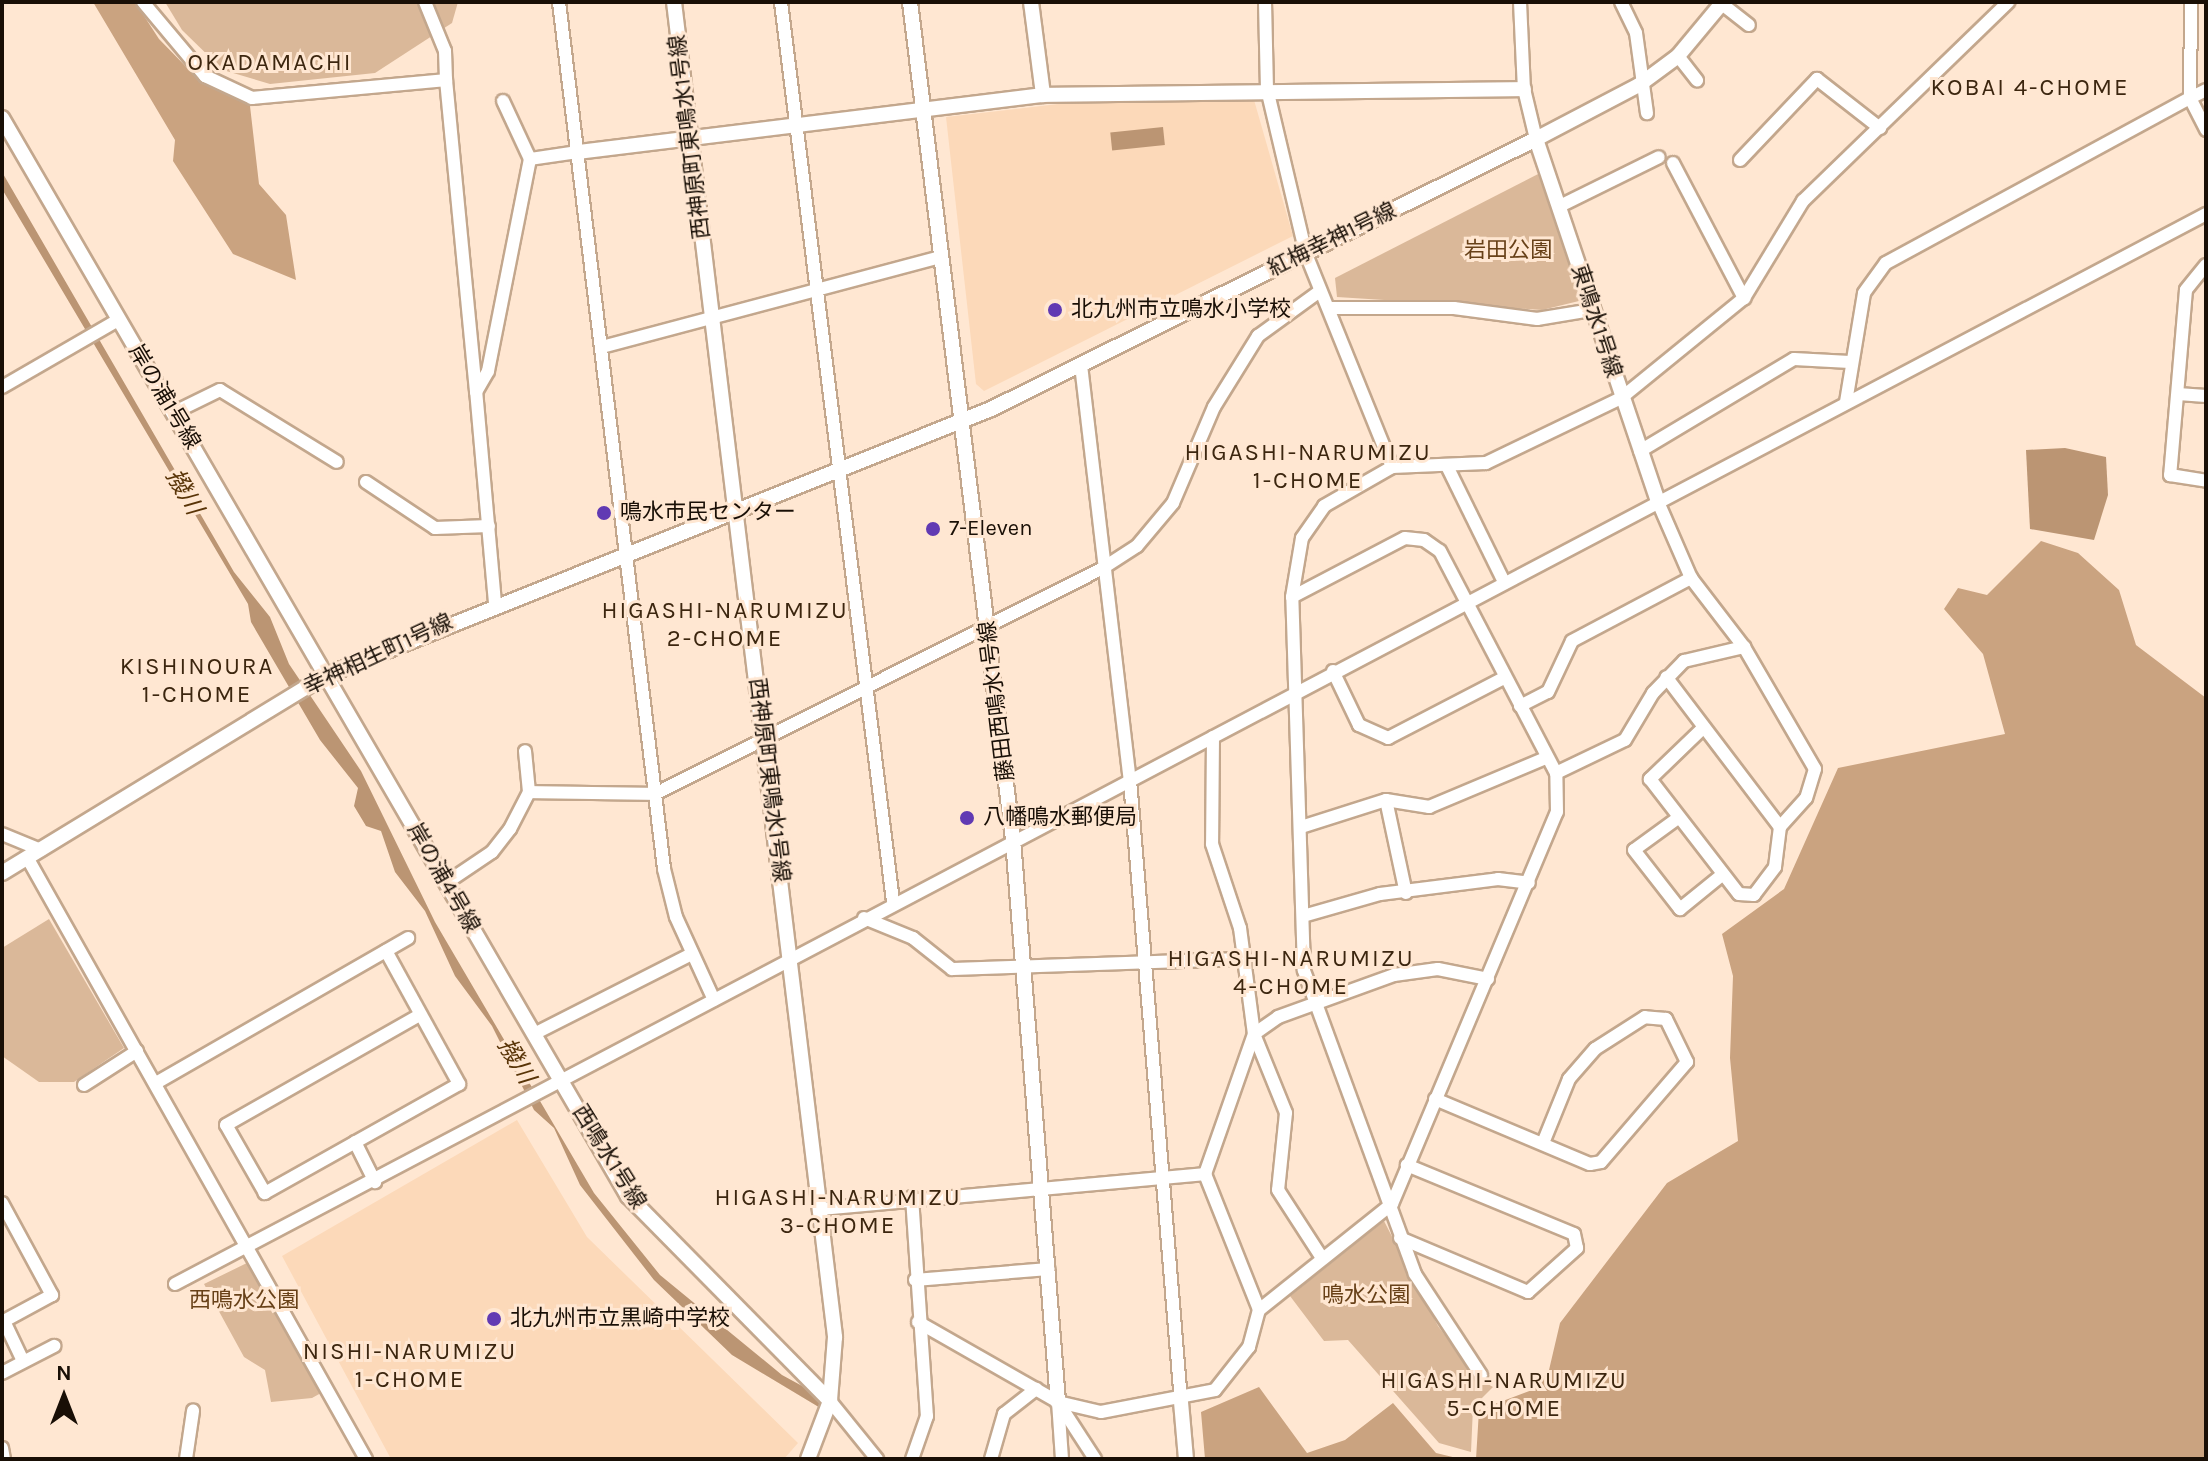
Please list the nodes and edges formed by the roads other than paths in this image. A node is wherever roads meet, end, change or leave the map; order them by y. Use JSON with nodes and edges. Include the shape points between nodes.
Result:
{"nodes":[{"id":1,"x":143,"y":2,"type":"edge"},
{"id":2,"x":425,"y":2,"type":"edge"},
{"id":3,"x":559,"y":2,"type":"edge"},
{"id":4,"x":674,"y":2,"type":"edge"},
{"id":5,"x":781,"y":2,"type":"edge"},
{"id":6,"x":910,"y":2,"type":"edge"},
{"id":7,"x":1031,"y":2,"type":"edge"},
{"id":8,"x":1265,"y":2,"type":"edge"},
{"id":9,"x":1520,"y":2,"type":"edge"},
{"id":10,"x":1621,"y":2,"type":"edge"},
{"id":11,"x":2008,"y":2,"type":"edge"},
{"id":12,"x":2191,"y":2,"type":"edge"},
{"id":13,"x":1723,"y":3,"type":"edge"},
{"id":14,"x":1749,"y":25,"type":"dead end"},
{"id":15,"x":1678,"y":56,"type":"junction"},
{"id":16,"x":446,"y":80,"type":"junction"},
{"id":17,"x":1697,"y":80,"type":"dead end"},
{"id":18,"x":1639,"y":85,"type":"junction"},
{"id":19,"x":1267,"y":89,"type":"junction"},
{"id":20,"x":1524,"y":89,"type":"junction"},
{"id":21,"x":2206,"y":90,"type":"edge"},
{"id":22,"x":1043,"y":95,"type":"junction"},
{"id":23,"x":2190,"y":98,"type":"junction"},
{"id":24,"x":503,"y":101,"type":"dead end"},
{"id":25,"x":924,"y":109,"type":"junction"},
{"id":26,"x":1647,"y":113,"type":"dead end"},
{"id":27,"x":2,"y":118,"type":"edge"},
{"id":28,"x":796,"y":125,"type":"junction"},
{"id":29,"x":1880,"y":128,"type":"junction"},
{"id":30,"x":2206,"y":130,"type":"edge"},
{"id":31,"x":1536,"y":139,"type":"junction"},
{"id":32,"x":690,"y":140,"type":"junction"},
{"id":33,"x":578,"y":152,"type":"junction"},
{"id":34,"x":1659,"y":157,"type":"dead end"},
{"id":35,"x":530,"y":159,"type":"junction"},
{"id":36,"x":1740,"y":160,"type":"dead end"},
{"id":37,"x":1673,"y":163,"type":"dead end"},
{"id":38,"x":1560,"y":206,"type":"junction"},
{"id":39,"x":2206,"y":214,"type":"edge"},
{"id":40,"x":1306,"y":254,"type":"junction"},
{"id":41,"x":941,"y":257,"type":"junction"},
{"id":42,"x":2206,"y":265,"type":"edge"},
{"id":43,"x":817,"y":289,"type":"junction"},
{"id":44,"x":1320,"y":291,"type":"junction"},
{"id":45,"x":1744,"y":298,"type":"junction"},
{"id":46,"x":1331,"y":308,"type":"junction"},
{"id":47,"x":1592,"y":310,"type":"junction"},
{"id":48,"x":711,"y":318,"type":"junction"},
{"id":49,"x":111,"y":323,"type":"junction"},
{"id":50,"x":602,"y":347,"type":"junction"},
{"id":51,"x":1850,"y":362,"type":"junction"},
{"id":52,"x":1081,"y":365,"type":"junction"},
{"id":53,"x":2,"y":387,"type":"edge"},
{"id":54,"x":476,"y":392,"type":"junction"},
{"id":55,"x":2178,"y":394,"type":"junction"},
{"id":56,"x":2206,"y":396,"type":"edge"},
{"id":57,"x":1621,"y":398,"type":"junction"},
{"id":58,"x":1846,"y":402,"type":"junction"},
{"id":59,"x":175,"y":412,"type":"junction"},
{"id":60,"x":962,"y":418,"type":"junction"},
{"id":61,"x":1640,"y":451,"type":"junction"},
{"id":62,"x":337,"y":462,"type":"dead end"},
{"id":63,"x":1447,"y":466,"type":"junction"},
{"id":64,"x":1392,"y":467,"type":"junction"},
{"id":65,"x":839,"y":468,"type":"junction"},
{"id":66,"x":2206,"y":481,"type":"edge"},
{"id":67,"x":366,"y":482,"type":"dead end"},
{"id":68,"x":1658,"y":502,"type":"junction"},
{"id":69,"x":736,"y":509,"type":"junction"},
{"id":70,"x":489,"y":526,"type":"junction"},
{"id":71,"x":627,"y":553,"type":"junction"},
{"id":72,"x":1103,"y":568,"type":"junction"},
{"id":73,"x":1691,"y":578,"type":"junction"},
{"id":74,"x":1503,"y":580,"type":"junction"},
{"id":75,"x":1292,"y":597,"type":"junction"},
{"id":76,"x":1463,"y":601,"type":"junction"},
{"id":77,"x":495,"y":603,"type":"junction"},
{"id":78,"x":988,"y":625,"type":"junction"},
{"id":79,"x":1744,"y":647,"type":"junction"},
{"id":80,"x":1333,"y":671,"type":"junction"},
{"id":81,"x":327,"y":675,"type":"junction"},
{"id":82,"x":1666,"y":677,"type":"junction"},
{"id":83,"x":1502,"y":679,"type":"junction"},
{"id":84,"x":866,"y":687,"type":"junction"},
{"id":85,"x":1296,"y":690,"type":"junction"},
{"id":86,"x":1520,"y":706,"type":"junction"},
{"id":87,"x":1703,"y":728,"type":"junction"},
{"id":88,"x":1213,"y":737,"type":"junction"},
{"id":89,"x":764,"y":739,"type":"junction"},
{"id":90,"x":525,"y":751,"type":"dead end"},
{"id":91,"x":1543,"y":759,"type":"junction"},
{"id":92,"x":1556,"y":773,"type":"junction"},
{"id":93,"x":1130,"y":780,"type":"junction"},
{"id":94,"x":529,"y":792,"type":"junction"},
{"id":95,"x":655,"y":794,"type":"junction"},
{"id":96,"x":1386,"y":800,"type":"junction"},
{"id":97,"x":1678,"y":818,"type":"junction"},
{"id":98,"x":1301,"y":827,"type":"junction"},
{"id":99,"x":1780,"y":827,"type":"junction"},
{"id":100,"x":2,"y":834,"type":"edge"},
{"id":101,"x":1013,"y":840,"type":"junction"},
{"id":102,"x":41,"y":850,"type":"junction"},
{"id":103,"x":28,"y":859,"type":"junction"},
{"id":104,"x":2,"y":873,"type":"edge"},
{"id":105,"x":1723,"y":874,"type":"junction"},
{"id":106,"x":446,"y":883,"type":"junction"},
{"id":107,"x":1529,"y":883,"type":"junction"},
{"id":108,"x":1406,"y":893,"type":"junction"},
{"id":109,"x":893,"y":901,"type":"junction"},
{"id":110,"x":1303,"y":916,"type":"junction"},
{"id":111,"x":864,"y":918,"type":"junction"},
{"id":112,"x":408,"y":938,"type":"dead end"},
{"id":113,"x":386,"y":951,"type":"junction"},
{"id":114,"x":692,"y":954,"type":"junction"},
{"id":115,"x":791,"y":959,"type":"junction"},
{"id":116,"x":1242,"y":959,"type":"junction"},
{"id":117,"x":1146,"y":960,"type":"junction"},
{"id":118,"x":1024,"y":965,"type":"junction"},
{"id":119,"x":1488,"y":979,"type":"junction"},
{"id":120,"x":714,"y":1000,"type":"junction"},
{"id":121,"x":1315,"y":1002,"type":"junction"},
{"id":122,"x":420,"y":1015,"type":"junction"},
{"id":123,"x":534,"y":1034,"type":"junction"},
{"id":124,"x":1254,"y":1034,"type":"junction"},
{"id":125,"x":137,"y":1051,"type":"junction"},
{"id":126,"x":557,"y":1082,"type":"junction"},
{"id":127,"x":156,"y":1083,"type":"junction"},
{"id":128,"x":84,"y":1085,"type":"dead end"},
{"id":129,"x":1435,"y":1099,"type":"junction"},
{"id":130,"x":355,"y":1142,"type":"junction"},
{"id":131,"x":1543,"y":1143,"type":"junction"},
{"id":132,"x":1407,"y":1165,"type":"junction"},
{"id":133,"x":1205,"y":1174,"type":"junction"},
{"id":134,"x":1161,"y":1175,"type":"junction"},
{"id":135,"x":375,"y":1182,"type":"junction"},
{"id":136,"x":1042,"y":1185,"type":"junction"},
{"id":137,"x":912,"y":1197,"type":"junction"},
{"id":138,"x":1392,"y":1204,"type":"junction"},
{"id":139,"x":821,"y":1209,"type":"junction"},
{"id":140,"x":4,"y":1212,"type":"edge"},
{"id":141,"x":1400,"y":1238,"type":"junction"},
{"id":142,"x":251,"y":1245,"type":"junction"},
{"id":143,"x":1322,"y":1258,"type":"junction"},
{"id":144,"x":1049,"y":1269,"type":"junction"},
{"id":145,"x":915,"y":1280,"type":"junction"},
{"id":146,"x":175,"y":1284,"type":"dead end"},
{"id":147,"x":1259,"y":1310,"type":"junction"},
{"id":148,"x":3,"y":1321,"type":"edge"},
{"id":149,"x":918,"y":1322,"type":"junction"},
{"id":150,"x":54,"y":1346,"type":"dead end"},
{"id":151,"x":23,"y":1361,"type":"junction"},
{"id":152,"x":2,"y":1373,"type":"edge"},
{"id":153,"x":1481,"y":1375,"type":"dead end"},
{"id":154,"x":1036,"y":1389,"type":"junction"},
{"id":155,"x":830,"y":1401,"type":"junction"},
{"id":156,"x":1058,"y":1402,"type":"junction"},
{"id":157,"x":1181,"y":1402,"type":"junction"},
{"id":158,"x":193,"y":1411,"type":"dead end"},
{"id":159,"x":2,"y":1448,"type":"edge"},
{"id":160,"x":4,"y":1459,"type":"edge"},
{"id":161,"x":186,"y":1459,"type":"edge"},
{"id":162,"x":366,"y":1459,"type":"edge"},
{"id":163,"x":808,"y":1459,"type":"edge"},
{"id":164,"x":877,"y":1459,"type":"edge"},
{"id":165,"x":912,"y":1459,"type":"edge"},
{"id":166,"x":991,"y":1459,"type":"edge"},
{"id":167,"x":1062,"y":1459,"type":"edge"},
{"id":168,"x":1095,"y":1459,"type":"edge"},
{"id":169,"x":1186,"y":1459,"type":"edge"}],
"edges":[{"from":1,"to":16,"type":"street","via":[[205,76],[252,98]]},
{"from":2,"to":16,"type":"street","via":[[445,51]]},
{"from":3,"to":33,"type":"street"},
{"from":4,"to":32,"type":"street","name":"西神原町東鳴水1号線"},
{"from":5,"to":28,"type":"street"},
{"from":6,"to":25,"type":"street","name":"藤田西鳴水1号線"},
{"from":7,"to":22,"type":"street"},
{"from":8,"to":19,"type":"street"},
{"from":9,"to":20,"type":"street"},
{"from":10,"to":18,"type":"street","via":[[1636,33]]},
{"from":11,"to":29,"type":"street"},
{"from":12,"to":23,"type":"street"},
{"from":13,"to":14,"type":"street"},
{"from":13,"to":15,"type":"street","name":"紅梅幸神1号線"},
{"from":15,"to":17,"type":"street"},
{"from":15,"to":18,"type":"street","name":"紅梅幸神1号線"},
{"from":16,"to":54,"type":"street"},
{"from":18,"to":26,"type":"street"},
{"from":18,"to":31,"type":"street","name":"紅梅幸神1号線"},
{"from":19,"to":20,"type":"street"},
{"from":19,"to":22,"type":"street"},
{"from":19,"to":40,"type":"street"},
{"from":20,"to":31,"type":"street"},
{"from":21,"to":23,"type":"street"},
{"from":22,"to":25,"type":"street"},
{"from":23,"to":30,"type":"street"},
{"from":23,"to":51,"type":"street","via":[[1886,263],[1864,293]]},
{"from":24,"to":35,"type":"street"},
{"from":25,"to":28,"type":"street"},
{"from":25,"to":41,"type":"street","name":"藤田西鳴水1号線"},
{"from":27,"to":49,"type":"street","name":"岸の浦1号線"},
{"from":28,"to":32,"type":"street"},
{"from":28,"to":43,"type":"street"},
{"from":29,"to":36,"type":"street","via":[[1817,79]]},
{"from":29,"to":45,"type":"street","via":[[1803,201]]},
{"from":31,"to":38,"type":"street","name":"東鳴水1号線"},
{"from":31,"to":40,"type":"street","name":"紅梅幸神1号線"},
{"from":32,"to":33,"type":"street"},
{"from":32,"to":48,"type":"street","name":"西神原町東鳴水1号線"},
{"from":33,"to":35,"type":"street"},
{"from":33,"to":50,"type":"street"},
{"from":34,"to":38,"type":"street"},
{"from":35,"to":54,"type":"street","via":[[488,371]]},
{"from":37,"to":45,"type":"street"},
{"from":38,"to":47,"type":"street","name":"東鳴水1号線"},
{"from":39,"to":58,"type":"street"},
{"from":40,"to":44,"type":"street"},
{"from":40,"to":52,"type":"street","name":"紅梅幸神1号線"},
{"from":41,"to":43,"type":"street"},
{"from":41,"to":60,"type":"street","name":"藤田西鳴水1号線"},
{"from":42,"to":55,"type":"street","via":[[2186,290]]},
{"from":43,"to":48,"type":"street"},
{"from":43,"to":65,"type":"street"},
{"from":44,"to":46,"type":"street"},
{"from":44,"to":72,"type":"street","via":[[1258,336],[1214,407],[1173,503],[1137,546]]},
{"from":45,"to":57,"type":"street"},
{"from":46,"to":47,"type":"street","via":[[1454,308],[1537,319]]},
{"from":46,"to":64,"type":"street"},
{"from":47,"to":57,"type":"street","name":"東鳴水1号線"},
{"from":48,"to":50,"type":"street"},
{"from":48,"to":69,"type":"street","name":"西神原町東鳴水1号線"},
{"from":49,"to":53,"type":"street"},
{"from":49,"to":59,"type":"street","name":"岸の浦1号線"},
{"from":50,"to":71,"type":"street"},
{"from":51,"to":58,"type":"street"},
{"from":51,"to":61,"type":"street","via":[[1794,359]]},
{"from":52,"to":60,"type":"street","name":"紅梅幸神1号線"},
{"from":52,"to":72,"type":"street"},
{"from":54,"to":70,"type":"street"},
{"from":55,"to":56,"type":"street"},
{"from":55,"to":66,"type":"street","via":[[2170,475]]},
{"from":57,"to":61,"type":"street","name":"東鳴水1号線"},
{"from":57,"to":63,"type":"street","via":[[1486,463]]},
{"from":58,"to":68,"type":"street"},
{"from":59,"to":62,"type":"street","via":[[220,390]]},
{"from":59,"to":81,"type":"street","name":"岸の浦1号線"},
{"from":60,"to":65,"type":"street","name":"紅梅幸神1号線"},
{"from":60,"to":78,"type":"street","name":"藤田西鳴水1号線"},
{"from":61,"to":68,"type":"street","name":"東鳴水1号線"},
{"from":63,"to":64,"type":"street"},
{"from":63,"to":74,"type":"street"},
{"from":64,"to":75,"type":"street","via":[[1324,506],[1302,538]]},
{"from":65,"to":69,"type":"street","name":"紅梅幸神1号線"},
{"from":65,"to":84,"type":"street"},
{"from":67,"to":70,"type":"street","via":[[435,528]]},
{"from":68,"to":73,"type":"street"},
{"from":68,"to":74,"type":"street"},
{"from":69,"to":71,"type":"street","name":"幸神相生町1号線"},
{"from":69,"to":89,"type":"street","name":"西神原町東鳴水1号線"},
{"from":70,"to":77,"type":"street"},
{"from":71,"to":77,"type":"street","name":"幸神相生町1号線"},
{"from":71,"to":95,"type":"street"},
{"from":72,"to":78,"type":"street"},
{"from":72,"to":93,"type":"street"},
{"from":73,"to":79,"type":"street"},
{"from":73,"to":86,"type":"street","via":[[1572,641],[1548,692]]},
{"from":74,"to":76,"type":"street"},
{"from":75,"to":76,"type":"street","via":[[1405,538],[1440,551]]},
{"from":75,"to":85,"type":"street"},
{"from":76,"to":80,"type":"street"},
{"from":76,"to":83,"type":"street"},
{"from":77,"to":81,"type":"street","name":"幸神相生町1号線"},
{"from":78,"to":84,"type":"street"},
{"from":78,"to":101,"type":"street","name":"藤田西鳴水1号線"},
{"from":79,"to":82,"type":"street","via":[[1704,653]]},
{"from":79,"to":99,"type":"street","via":[[1815,769],[1806,798]]},
{"from":80,"to":83,"type":"street","via":[[1359,725],[1388,738]]},
{"from":80,"to":85,"type":"street"},
{"from":81,"to":102,"type":"street","name":"幸神相生町1号線"},
{"from":81,"to":106,"type":"street","name":"岸の浦4号線"},
{"from":82,"to":87,"type":"street"},
{"from":82,"to":92,"type":"street","via":[[1625,740]]},
{"from":83,"to":86,"type":"street"},
{"from":84,"to":89,"type":"street"},
{"from":84,"to":109,"type":"street"},
{"from":85,"to":88,"type":"street"},
{"from":85,"to":98,"type":"street"},
{"from":86,"to":91,"type":"street"},
{"from":87,"to":97,"type":"street","via":[[1650,779]]},
{"from":87,"to":99,"type":"street"},
{"from":88,"to":93,"type":"street"},
{"from":88,"to":116,"type":"street","via":[[1212,844],[1240,928]]},
{"from":89,"to":95,"type":"street"},
{"from":89,"to":115,"type":"street","name":"西神原町東鳴水1号線"},
{"from":90,"to":94,"type":"street"},
{"from":91,"to":92,"type":"street"},
{"from":91,"to":96,"type":"street","via":[[1429,807]]},
{"from":92,"to":107,"type":"street","via":[[1557,812]]},
{"from":93,"to":101,"type":"street"},
{"from":93,"to":117,"type":"street"},
{"from":94,"to":95,"type":"street"},
{"from":94,"to":106,"type":"street","via":[[492,852]]},
{"from":95,"to":114,"type":"street","via":[[664,869]]},
{"from":96,"to":98,"type":"street"},
{"from":96,"to":108,"type":"street"},
{"from":97,"to":105,"type":"street"},
{"from":97,"to":105,"type":"street","via":[[1634,850],[1680,909]]},
{"from":98,"to":110,"type":"street"},
{"from":99,"to":105,"type":"street","via":[[1781,855],[1754,895],[1739,894]]},
{"from":100,"to":102,"type":"street"},
{"from":101,"to":109,"type":"street"},
{"from":101,"to":118,"type":"street","name":"藤田西鳴水1号線"},
{"from":102,"to":103,"type":"street","name":"幸神相生町1号線"},
{"from":103,"to":104,"type":"street","name":"幸神相生町1号線"},
{"from":103,"to":125,"type":"street"},
{"from":106,"to":123,"type":"street","name":"岸の浦4号線"},
{"from":107,"to":108,"type":"street","via":[[1498,879]]},
{"from":107,"to":119,"type":"street"},
{"from":108,"to":110,"type":"street"},
{"from":109,"to":111,"type":"street"},
{"from":110,"to":121,"type":"street","via":[[1304,970]]},
{"from":111,"to":115,"type":"street"},
{"from":111,"to":118,"type":"street","via":[[913,938],[952,969]]},
{"from":112,"to":113,"type":"street"},
{"from":113,"to":122,"type":"street"},
{"from":113,"to":127,"type":"street"},
{"from":114,"to":120,"type":"street"},
{"from":114,"to":123,"type":"street"},
{"from":115,"to":120,"type":"street"},
{"from":115,"to":139,"type":"street","name":"西神原町東鳴水1号線"},
{"from":116,"to":117,"type":"street"},
{"from":116,"to":124,"type":"street"},
{"from":117,"to":118,"type":"street"},
{"from":117,"to":134,"type":"street"},
{"from":118,"to":136,"type":"street","name":"藤田西鳴水1号線"},
{"from":119,"to":121,"type":"street","via":[[1438,969],[1394,975]]},
{"from":119,"to":129,"type":"street"},
{"from":120,"to":126,"type":"street"},
{"from":121,"to":124,"type":"street"},
{"from":121,"to":138,"type":"street"},
{"from":122,"to":130,"type":"street","via":[[459,1084]]},
{"from":122,"to":130,"type":"street","via":[[226,1125],[265,1193]]},
{"from":123,"to":126,"type":"street","name":"岸の浦4号線"},
{"from":124,"to":133,"type":"street"},
{"from":124,"to":143,"type":"street","via":[[1286,1113],[1278,1190]]},
{"from":125,"to":127,"type":"street"},
{"from":125,"to":128,"type":"street"},
{"from":126,"to":135,"type":"street"},
{"from":126,"to":155,"type":"street","name":"西鳴水1号線","via":[[628,1196]]},
{"from":127,"to":142,"type":"street"},
{"from":129,"to":131,"type":"street"},
{"from":129,"to":132,"type":"street"},
{"from":130,"to":135,"type":"street"},
{"from":131,"to":131,"type":"street","via":[[1601,1162],[1687,1062],[1666,1019],[1645,1017],[1595,1049],[1569,1079]]},
{"from":132,"to":138,"type":"street"},
{"from":132,"to":141,"type":"street","via":[[1574,1234],[1577,1248],[1528,1292]]},
{"from":133,"to":134,"type":"street"},
{"from":133,"to":147,"type":"street"},
{"from":134,"to":136,"type":"street"},
{"from":134,"to":157,"type":"street"},
{"from":135,"to":142,"type":"street"},
{"from":136,"to":137,"type":"street"},
{"from":136,"to":144,"type":"street","name":"藤田西鳴水1号線"},
{"from":137,"to":139,"type":"street"},
{"from":137,"to":145,"type":"street"},
{"from":138,"to":141,"type":"street"},
{"from":138,"to":143,"type":"street"},
{"from":139,"to":155,"type":"street","name":"西神原町東鳴水1号線","via":[[835,1337]]},
{"from":140,"to":148,"type":"street","via":[[52,1295]]},
{"from":141,"to":153,"type":"street","via":[[1415,1274]]},
{"from":142,"to":146,"type":"street"},
{"from":142,"to":162,"type":"street"},
{"from":143,"to":147,"type":"street"},
{"from":144,"to":145,"type":"street"},
{"from":144,"to":156,"type":"street","name":"藤田西鳴水1号線"},
{"from":145,"to":149,"type":"street"},
{"from":147,"to":157,"type":"street","via":[[1236,1368],[1215,1390]]},
{"from":148,"to":151,"type":"street"},
{"from":149,"to":154,"type":"street"},
{"from":149,"to":165,"type":"street","via":[[927,1416]]},
{"from":150,"to":151,"type":"street"},
{"from":151,"to":152,"type":"street"},
{"from":154,"to":156,"type":"street"},
{"from":154,"to":166,"type":"street","via":[[1004,1414]]},
{"from":155,"to":163,"type":"street","name":"西神原町東鳴水1号線"},
{"from":155,"to":164,"type":"street"},
{"from":156,"to":157,"type":"street","via":[[1101,1412]]},
{"from":156,"to":167,"type":"street"},
{"from":156,"to":168,"type":"street"},
{"from":157,"to":169,"type":"street"},
{"from":158,"to":161,"type":"street"},
{"from":159,"to":160,"type":"street"}]}
